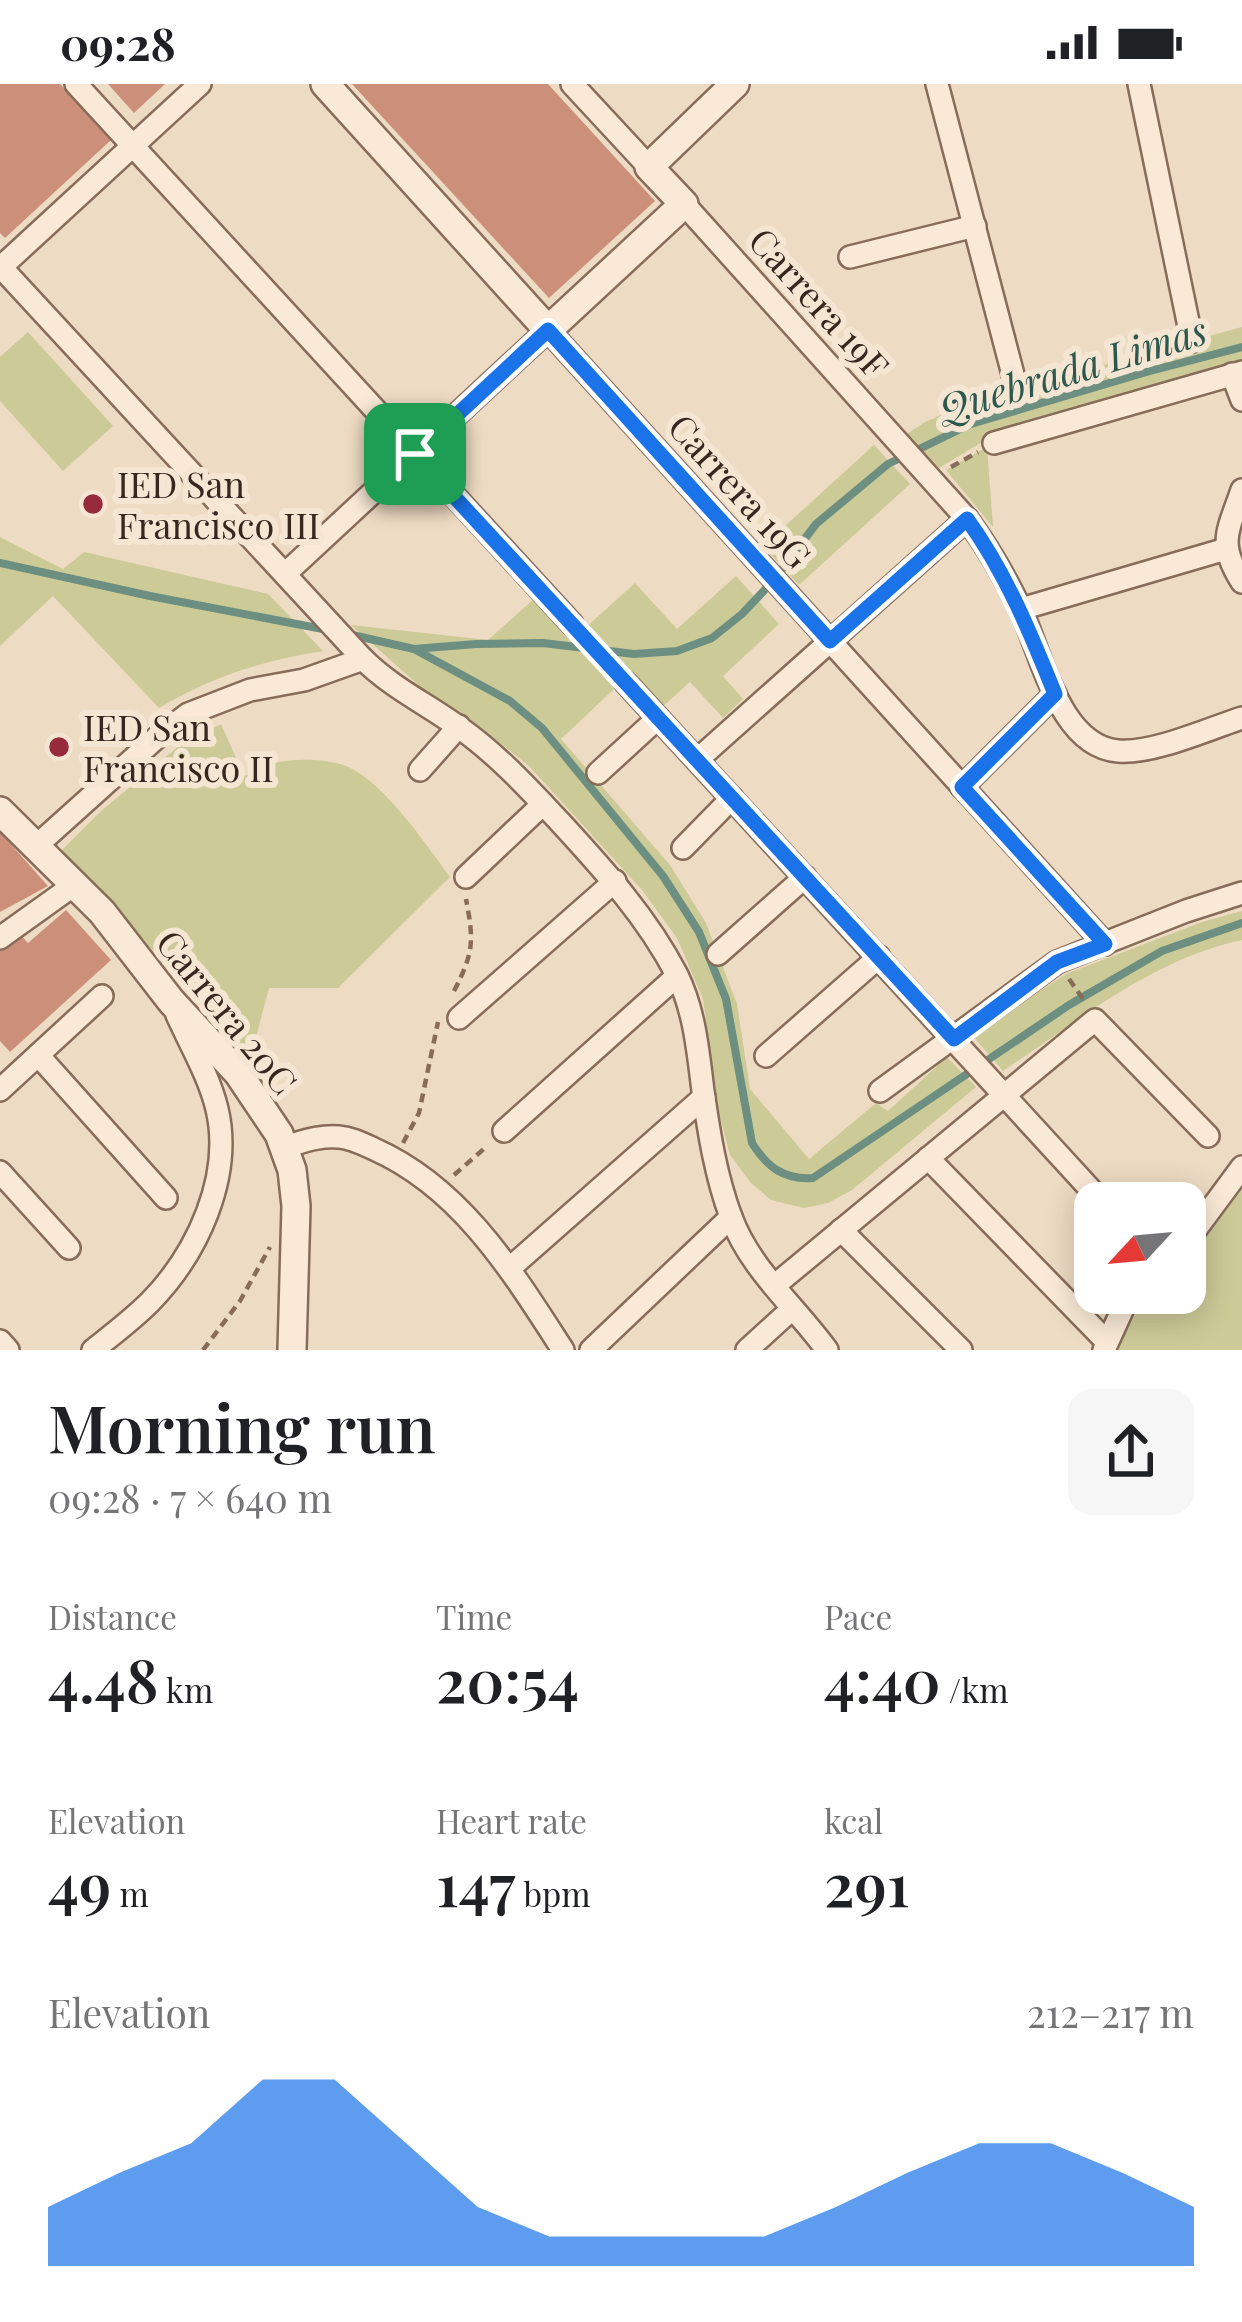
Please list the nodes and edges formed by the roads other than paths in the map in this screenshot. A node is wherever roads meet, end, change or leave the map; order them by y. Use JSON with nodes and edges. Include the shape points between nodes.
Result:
{"nodes":[{"id":1,"x":76,"y":84,"type":"edge"},
{"id":2,"x":200,"y":84,"type":"edge"},
{"id":3,"x":325,"y":84,"type":"edge"},
{"id":4,"x":572,"y":84,"type":"edge"},
{"id":5,"x":735,"y":84,"type":"edge"},
{"id":6,"x":937,"y":84,"type":"edge"},
{"id":7,"x":1139,"y":84,"type":"edge"},
{"id":8,"x":133,"y":146,"type":"junction"},
{"id":9,"x":650,"y":167,"type":"junction"},
{"id":10,"x":683,"y":204,"type":"junction"},
{"id":11,"x":975,"y":226,"type":"junction"},
{"id":12,"x":850,"y":257,"type":"dead end"},
{"id":13,"x":0,"y":267,"type":"edge"},
{"id":14,"x":548,"y":330,"type":"junction"},
{"id":15,"x":1192,"y":340,"type":"dead end"},
{"id":16,"x":1237,"y":373,"type":"edge"},
{"id":17,"x":1016,"y":386,"type":"dead end"},
{"id":18,"x":1242,"y":400,"type":"edge"},
{"id":19,"x":994,"y":443,"type":"road end"},
{"id":20,"x":415,"y":454,"type":"junction"},
{"id":21,"x":1242,"y":490,"type":"edge"},
{"id":22,"x":967,"y":519,"type":"junction"},
{"id":23,"x":1226,"y":550,"type":"junction"},
{"id":24,"x":285,"y":574,"type":"junction"},
{"id":25,"x":1242,"y":582,"type":"edge"},
{"id":26,"x":1021,"y":609,"type":"junction"},
{"id":27,"x":572,"y":624,"type":"road end"},
{"id":28,"x":830,"y":641,"type":"junction"},
{"id":29,"x":357,"y":651,"type":"junction"},
{"id":30,"x":626,"y":683,"type":"road end"},
{"id":31,"x":1055,"y":694,"type":"junction"},
{"id":32,"x":658,"y":718,"type":"junction"},
{"id":33,"x":1242,"y":718,"type":"edge"},
{"id":34,"x":459,"y":727,"type":"junction"},
{"id":35,"x":697,"y":760,"type":"junction"},
{"id":36,"x":421,"y":770,"type":"dead end"},
{"id":37,"x":598,"y":773,"type":"dead end"},
{"id":38,"x":962,"y":787,"type":"junction"},
{"id":39,"x":732,"y":799,"type":"junction"},
{"id":40,"x":543,"y":804,"type":"junction"},
{"id":41,"x":0,"y":811,"type":"edge"},
{"id":42,"x":35,"y":847,"type":"junction"},
{"id":43,"x":683,"y":848,"type":"dead end"},
{"id":44,"x":466,"y":877,"type":"dead end"},
{"id":45,"x":805,"y":877,"type":"junction"},
{"id":46,"x":615,"y":881,"type":"junction"},
{"id":47,"x":74,"y":885,"type":"junction"},
{"id":48,"x":1242,"y":893,"type":"edge"},
{"id":49,"x":0,"y":938,"type":"edge"},
{"id":50,"x":1105,"y":944,"type":"junction"},
{"id":51,"x":718,"y":954,"type":"dead end"},
{"id":52,"x":879,"y":957,"type":"junction"},
{"id":53,"x":677,"y":976,"type":"junction"},
{"id":54,"x":102,"y":996,"type":"dead end"},
{"id":55,"x":171,"y":1001,"type":"junction"},
{"id":56,"x":459,"y":1018,"type":"dead end"},
{"id":57,"x":960,"y":1046,"type":"junction"},
{"id":58,"x":38,"y":1055,"type":"junction"},
{"id":59,"x":766,"y":1057,"type":"dead end"},
{"id":60,"x":3,"y":1081,"type":"edge"},
{"id":61,"x":880,"y":1091,"type":"dead end"},
{"id":62,"x":1005,"y":1094,"type":"junction"},
{"id":63,"x":704,"y":1097,"type":"junction"},
{"id":64,"x":504,"y":1131,"type":"road end"},
{"id":65,"x":1208,"y":1136,"type":"dead end"},
{"id":66,"x":284,"y":1147,"type":"junction"},
{"id":67,"x":928,"y":1158,"type":"junction"},
{"id":68,"x":1242,"y":1168,"type":"edge"},
{"id":69,"x":0,"y":1172,"type":"edge"},
{"id":70,"x":1084,"y":1182,"type":"edge"},
{"id":71,"x":166,"y":1198,"type":"dead end"},
{"id":72,"x":1206,"y":1216,"type":"edge"},
{"id":73,"x":731,"y":1217,"type":"junction"},
{"id":74,"x":841,"y":1230,"type":"junction"},
{"id":75,"x":69,"y":1248,"type":"dead end"},
{"id":76,"x":510,"y":1268,"type":"junction"},
{"id":77,"x":774,"y":1286,"type":"junction"},
{"id":78,"x":792,"y":1309,"type":"junction"},
{"id":79,"x":1120,"y":1314,"type":"edge"},
{"id":80,"x":0,"y":1341,"type":"edge"},
{"id":81,"x":1106,"y":1346,"type":"edge"},
{"id":82,"x":827,"y":1349,"type":"edge"},
{"id":83,"x":8,"y":1350,"type":"edge"},
{"id":84,"x":93,"y":1350,"type":"edge"},
{"id":85,"x":292,"y":1350,"type":"edge"},
{"id":86,"x":563,"y":1350,"type":"edge"},
{"id":87,"x":591,"y":1350,"type":"edge"},
{"id":88,"x":747,"y":1350,"type":"edge"},
{"id":89,"x":961,"y":1350,"type":"edge"}],
"edges":[{"from":1,"to":8,"type":"street"},
{"from":2,"to":8,"type":"street"},
{"from":3,"to":14,"type":"street","name":"Carrera 19G"},
{"from":4,"to":9,"type":"street","name":"Carrera 19F"},
{"from":5,"to":9,"type":"street"},
{"from":6,"to":11,"type":"street"},
{"from":7,"to":15,"type":"street"},
{"from":8,"to":13,"type":"street"},
{"from":8,"to":20,"type":"street"},
{"from":9,"to":10,"type":"street","name":"Carrera 19F"},
{"from":10,"to":14,"type":"street"},
{"from":10,"to":22,"type":"street","name":"Carrera 19F"},
{"from":11,"to":12,"type":"street"},
{"from":11,"to":17,"type":"street"},
{"from":13,"to":24,"type":"street"},
{"from":14,"to":20,"type":"street"},
{"from":14,"to":28,"type":"street","name":"Carrera 19G"},
{"from":16,"to":18,"type":"street"},
{"from":16,"to":19,"type":"street"},
{"from":20,"to":24,"type":"street"},
{"from":20,"to":27,"type":"street"},
{"from":21,"to":23,"type":"street"},
{"from":22,"to":26,"type":"street","name":"Carrera 19F"},
{"from":22,"to":28,"type":"street"},
{"from":23,"to":25,"type":"street"},
{"from":23,"to":26,"type":"street"},
{"from":24,"to":29,"type":"street"},
{"from":26,"to":31,"type":"street","name":"Carrera 19F"},
{"from":28,"to":35,"type":"street"},
{"from":28,"to":38,"type":"street","name":"Carrera 19G"},
{"from":29,"to":34,"type":"street","via":[[406,695]]},
{"from":29,"to":42,"type":"street","via":[[304,680],[188,714]]},
{"from":30,"to":32,"type":"street"},
{"from":31,"to":33,"type":"street","name":"Carrera 19F","via":[[1083,736],[1116,751]]},
{"from":31,"to":38,"type":"street"},
{"from":32,"to":35,"type":"street"},
{"from":32,"to":37,"type":"street"},
{"from":34,"to":36,"type":"street"},
{"from":34,"to":40,"type":"street"},
{"from":35,"to":39,"type":"street"},
{"from":38,"to":50,"type":"street","name":"Carrera 19G"},
{"from":39,"to":43,"type":"street"},
{"from":39,"to":45,"type":"street"},
{"from":40,"to":44,"type":"street"},
{"from":40,"to":46,"type":"street"},
{"from":41,"to":42,"type":"street","name":"Carrera 20C"},
{"from":42,"to":47,"type":"street","name":"Carrera 20C"},
{"from":45,"to":51,"type":"street"},
{"from":45,"to":52,"type":"street"},
{"from":46,"to":53,"type":"street"},
{"from":46,"to":56,"type":"street"},
{"from":47,"to":49,"type":"street"},
{"from":47,"to":55,"type":"street","name":"Carrera 20C"},
{"from":48,"to":50,"type":"street"},
{"from":50,"to":57,"type":"street","via":[[1057,962]]},
{"from":52,"to":57,"type":"street"},
{"from":52,"to":59,"type":"street"},
{"from":53,"to":63,"type":"street"},
{"from":53,"to":64,"type":"street"},
{"from":54,"to":58,"type":"street"},
{"from":55,"to":66,"type":"street","name":"Carrera 20C","via":[[238,1073]]},
{"from":55,"to":84,"type":"street","via":[[216,1104],[218,1183],[166,1282]]},
{"from":57,"to":61,"type":"street"},
{"from":57,"to":62,"type":"street"},
{"from":58,"to":60,"type":"street"},
{"from":58,"to":71,"type":"street"},
{"from":62,"to":65,"type":"street","via":[[1095,1020]]},
{"from":62,"to":67,"type":"street"},
{"from":62,"to":70,"type":"street"},
{"from":63,"to":73,"type":"street"},
{"from":63,"to":76,"type":"street"},
{"from":66,"to":76,"type":"street","name":"Carrera 20C","via":[[349,1139],[395,1158],[479,1229]]},
{"from":66,"to":85,"type":"street","via":[[296,1222]]},
{"from":67,"to":74,"type":"street"},
{"from":67,"to":81,"type":"street"},
{"from":68,"to":72,"type":"street"},
{"from":69,"to":75,"type":"street"},
{"from":73,"to":77,"type":"street"},
{"from":73,"to":87,"type":"street"},
{"from":74,"to":77,"type":"street"},
{"from":74,"to":89,"type":"street"},
{"from":76,"to":86,"type":"street","name":"Carrera 20C"},
{"from":77,"to":78,"type":"street"},
{"from":78,"to":82,"type":"street"},
{"from":78,"to":88,"type":"street"},
{"from":79,"to":81,"type":"street"},
{"from":80,"to":83,"type":"street"}]}
